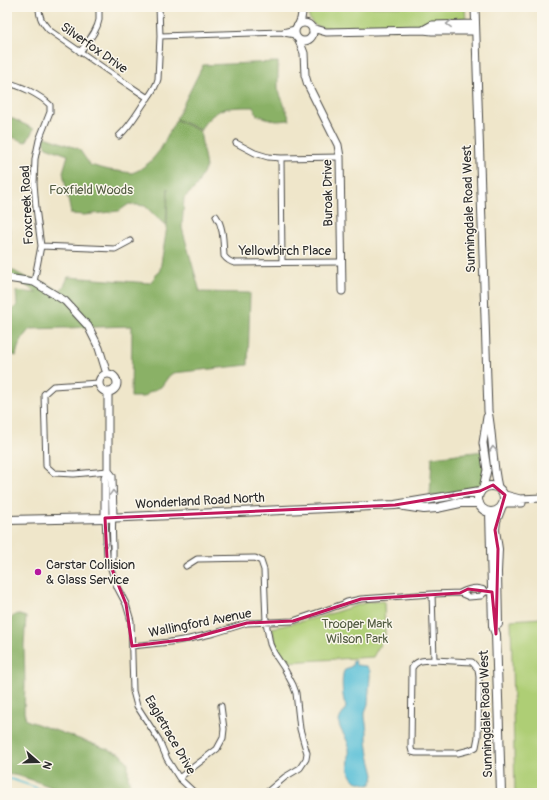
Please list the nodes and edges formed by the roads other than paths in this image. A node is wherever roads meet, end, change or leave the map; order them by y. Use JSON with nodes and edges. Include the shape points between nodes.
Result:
{"nodes":[{"id":1,"x":39,"y":7,"type":"edge"},
{"id":2,"x":99,"y":7,"type":"edge"},
{"id":3,"x":159,"y":7,"type":"edge"},
{"id":4,"x":475,"y":7,"type":"edge"},
{"id":5,"x":303,"y":9,"type":"edge"},
{"id":6,"x":310,"y":26,"type":"junction"},
{"id":7,"x":475,"y":27,"type":"junction"},
{"id":8,"x":297,"y":32,"type":"junction"},
{"id":9,"x":326,"y":32,"type":"junction"},
{"id":10,"x":160,"y":36,"type":"junction"},
{"id":11,"x":310,"y":39,"type":"junction"},
{"id":12,"x":80,"y":52,"type":"junction"},
{"id":13,"x":304,"y":53,"type":"junction"},
{"id":14,"x":7,"y":83,"type":"edge"},
{"id":15,"x":148,"y":98,"type":"junction"},
{"id":16,"x":119,"y":136,"type":"dead end"},
{"id":17,"x":236,"y":143,"type":"dead end"},
{"id":18,"x":340,"y":157,"type":"junction"},
{"id":19,"x":281,"y":158,"type":"junction"},
{"id":20,"x":216,"y":216,"type":"dead end"},
{"id":21,"x":130,"y":241,"type":"dead end"},
{"id":22,"x":41,"y":246,"type":"junction"},
{"id":23,"x":282,"y":262,"type":"junction"},
{"id":24,"x":341,"y":262,"type":"junction"},
{"id":25,"x":7,"y":278,"type":"edge"},
{"id":26,"x":34,"y":282,"type":"junction"},
{"id":27,"x":342,"y":291,"type":"dead end"},
{"id":28,"x":107,"y":374,"type":"junction"},
{"id":29,"x":99,"y":383,"type":"junction"},
{"id":30,"x":108,"y":393,"type":"junction"},
{"id":31,"x":488,"y":411,"type":"junction"},
{"id":32,"x":108,"y":471,"type":"junction"},
{"id":33,"x":498,"y":487,"type":"junction"},
{"id":34,"x":481,"y":490,"type":"junction"},
{"id":35,"x":542,"y":498,"type":"edge"},
{"id":36,"x":503,"y":502,"type":"junction"},
{"id":37,"x":542,"y":502,"type":"edge"},
{"id":38,"x":479,"y":503,"type":"junction"},
{"id":39,"x":395,"y":504,"type":"junction"},
{"id":40,"x":490,"y":512,"type":"junction"},
{"id":41,"x":109,"y":517,"type":"junction"},
{"id":42,"x":7,"y":520,"type":"edge"},
{"id":43,"x":186,"y":566,"type":"dead end"},
{"id":44,"x":488,"y":592,"type":"junction"},
{"id":45,"x":432,"y":594,"type":"junction"},
{"id":46,"x":266,"y":622,"type":"junction"},
{"id":47,"x":496,"y":634,"type":"junction"},
{"id":48,"x":132,"y":646,"type":"junction"},
{"id":49,"x":434,"y":660,"type":"junction"},
{"id":50,"x":221,"y":706,"type":"dead end"},
{"id":51,"x":179,"y":778,"type":"junction"},
{"id":52,"x":195,"y":793,"type":"edge"},
{"id":53,"x":266,"y":793,"type":"edge"},
{"id":54,"x":501,"y":793,"type":"edge"}],
"edges":[{"from":1,"to":12,"type":"street","name":"Silverfox Drive","via":[[39,15],[44,25]]},
{"from":2,"to":12,"type":"street","via":[[97,26]]},
{"from":3,"to":10,"type":"street"},
{"from":4,"to":7,"type":"street","name":"Sunningdale Road West"},
{"from":5,"to":6,"type":"street"},
{"from":5,"to":8,"type":"street"},
{"from":6,"to":8,"type":"street","via":[[303,23]]},
{"from":6,"to":9,"type":"street"},
{"from":6,"to":11,"type":"street","via":[[313,33]]},
{"from":7,"to":9,"type":"street","via":[[432,25],[424,30]]},
{"from":7,"to":31,"type":"street","name":"Sunningdale Road West"},
{"from":8,"to":10,"type":"street"},
{"from":8,"to":11,"type":"street","via":[[304,41]]},
{"from":8,"to":13,"type":"street","name":"Buroak Drive"},
{"from":9,"to":11,"type":"street"},
{"from":10,"to":15,"type":"street","via":[[158,79]]},
{"from":11,"to":13,"type":"street","name":"Buroak Drive"},
{"from":12,"to":15,"type":"street","name":"Silverfox Drive"},
{"from":13,"to":18,"type":"street","name":"Buroak Drive","via":[[308,85],[338,145]]},
{"from":14,"to":22,"type":"street","name":"Foxcreek Road","via":[[20,87],[50,105],[35,159],[36,208]]},
{"from":15,"to":16,"type":"street"},
{"from":17,"to":19,"type":"street","via":[[255,153]]},
{"from":18,"to":19,"type":"street"},
{"from":18,"to":24,"type":"street","name":"Buroak Drive"},
{"from":19,"to":23,"type":"street"},
{"from":20,"to":23,"type":"street","name":"Yellowbirch Place","via":[[221,223],[224,256],[230,262]]},
{"from":21,"to":22,"type":"street","via":[[115,248]]},
{"from":22,"to":26,"type":"street","name":"Foxcreek Road"},
{"from":23,"to":24,"type":"street","name":"Yellowbirch Place"},
{"from":24,"to":27,"type":"street","name":"Buroak Drive"},
{"from":25,"to":26,"type":"street"},
{"from":26,"to":28,"type":"street","via":[[65,301],[88,326],[99,348]]},
{"from":28,"to":29,"type":"street","via":[[101,377]]},
{"from":28,"to":30,"type":"street","via":[[115,378],[117,383],[115,389]]},
{"from":29,"to":30,"type":"street","via":[[102,391]]},
{"from":29,"to":32,"type":"street","via":[[53,386],[44,394],[46,466],[54,473]]},
{"from":30,"to":32,"type":"street","name":"Eagletrace Drive"},
{"from":33,"to":31,"type":"street","name":"Sunningdale Road West","one_way":true},
{"from":31,"to":34,"type":"street","name":"Sunningdale Road West","via":[[483,443],[487,470]]},
{"from":32,"to":41,"type":"street","name":"Eagletrace Drive","via":[[105,477]]},
{"from":33,"to":34,"type":"main road","via":[[487,486]]},
{"from":33,"to":36,"type":"main road","via":[[502,490]]},
{"from":34,"to":38,"type":"main road","via":[[478,495]]},
{"from":34,"to":39,"type":"main road","name":"Wonderland Road North","one_way":true},
{"from":35,"to":36,"type":"street"},
{"from":36,"to":37,"type":"street"},
{"from":36,"to":40,"type":"main road","via":[[498,510]]},
{"from":36,"to":47,"type":"main road","name":"Sunningdale Road West","via":[[495,530],[498,549]]},
{"from":38,"to":39,"type":"main road","name":"Wonderland Road North","via":[[460,503],[424,509]]},
{"from":38,"to":40,"type":"main road","via":[[483,509]]},
{"from":39,"to":41,"type":"main road","name":"Wonderland Road North"},
{"from":40,"to":44,"type":"main road","name":"Sunningdale Road West"},
{"from":41,"to":42,"type":"main road","name":"Wonderland Road North"},
{"from":41,"to":48,"type":"street","name":"Eagletrace Drive","via":[[107,557],[131,621]]},
{"from":43,"to":46,"type":"street","via":[[197,559],[261,560],[264,570]]},
{"from":44,"to":45,"type":"street","name":"Wallingford Avenue","via":[[481,596],[469,597],[460,593]]},
{"from":44,"to":47,"type":"main road","name":"Sunningdale Road West"},
{"from":45,"to":46,"type":"street","name":"Wallingford Avenue","via":[[361,599],[293,621]]},
{"from":45,"to":49,"type":"street"},
{"from":46,"to":48,"type":"street","name":"Wallingford Avenue","via":[[247,623],[183,640]]},
{"from":46,"to":53,"type":"street","via":[[270,644],[294,685],[298,702],[298,720],[307,753],[300,768]]},
{"from":47,"to":54,"type":"main road","name":"Sunningdale Road West"},
{"from":48,"to":51,"type":"street","name":"Eagletrace Drive","via":[[133,691],[137,706]]},
{"from":49,"to":49,"type":"street","via":[[472,662],[478,669],[478,737],[476,747],[470,750],[458,753],[412,752],[412,668],[418,661]]},
{"from":50,"to":51,"type":"street","via":[[224,729],[223,738],[217,749]]},
{"from":51,"to":52,"type":"street","name":"Eagletrace Drive"}]}
